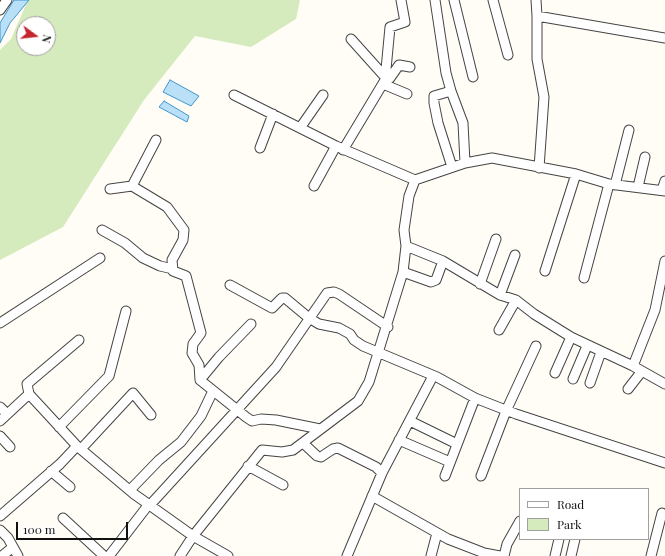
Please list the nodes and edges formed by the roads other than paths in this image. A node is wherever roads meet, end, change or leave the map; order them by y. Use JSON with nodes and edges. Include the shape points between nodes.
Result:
{"nodes":[{"id":1,"x":7,"y":0,"type":"edge"},
{"id":2,"x":401,"y":0,"type":"edge"},
{"id":3,"x":435,"y":0,"type":"edge"},
{"id":4,"x":454,"y":0,"type":"edge"},
{"id":5,"x":493,"y":0,"type":"edge"},
{"id":6,"x":536,"y":0,"type":"edge"},
{"id":7,"x":0,"y":10,"type":"edge"},
{"id":8,"x":537,"y":16,"type":"junction"},
{"id":9,"x":665,"y":38,"type":"edge"},
{"id":10,"x":351,"y":39,"type":"dead end"},
{"id":11,"x":508,"y":55,"type":"dead end"},
{"id":12,"x":410,"y":67,"type":"dead end"},
{"id":13,"x":473,"y":77,"type":"dead end"},
{"id":14,"x":385,"y":81,"type":"junction"},
{"id":15,"x":451,"y":91,"type":"junction"},
{"id":16,"x":407,"y":94,"type":"dead end"},
{"id":17,"x":234,"y":95,"type":"dead end"},
{"id":18,"x":324,"y":95,"type":"dead end"},
{"id":19,"x":273,"y":114,"type":"junction"},
{"id":20,"x":300,"y":128,"type":"junction"},
{"id":21,"x":629,"y":130,"type":"dead end"},
{"id":22,"x":156,"y":140,"type":"dead end"},
{"id":23,"x":260,"y":148,"type":"dead end"},
{"id":24,"x":340,"y":148,"type":"junction"},
{"id":25,"x":645,"y":157,"type":"dead end"},
{"id":26,"x":465,"y":163,"type":"junction"},
{"id":27,"x":452,"y":167,"type":"junction"},
{"id":28,"x":539,"y":168,"type":"junction"},
{"id":29,"x":576,"y":174,"type":"junction"},
{"id":30,"x":415,"y":180,"type":"junction"},
{"id":31,"x":665,"y":181,"type":"edge"},
{"id":32,"x":612,"y":184,"type":"junction"},
{"id":33,"x":132,"y":186,"type":"junction"},
{"id":34,"x":314,"y":186,"type":"dead end"},
{"id":35,"x":638,"y":187,"type":"junction"},
{"id":36,"x":110,"y":189,"type":"dead end"},
{"id":37,"x":664,"y":191,"type":"edge"},
{"id":38,"x":102,"y":230,"type":"dead end"},
{"id":39,"x":496,"y":239,"type":"dead end"},
{"id":40,"x":406,"y":246,"type":"junction"},
{"id":41,"x":515,"y":255,"type":"dead end"},
{"id":42,"x":100,"y":258,"type":"dead end"},
{"id":43,"x":444,"y":261,"type":"junction"},
{"id":44,"x":665,"y":262,"type":"edge"},
{"id":45,"x":173,"y":269,"type":"junction"},
{"id":46,"x":545,"y":271,"type":"dead end"},
{"id":47,"x":404,"y":272,"type":"junction"},
{"id":48,"x":584,"y":278,"type":"dead end"},
{"id":49,"x":480,"y":284,"type":"junction"},
{"id":50,"x":230,"y":285,"type":"dead end"},
{"id":51,"x":500,"y":295,"type":"junction"},
{"id":52,"x":516,"y":300,"type":"junction"},
{"id":53,"x":126,"y":312,"type":"dead end"},
{"id":54,"x":309,"y":318,"type":"junction"},
{"id":55,"x":0,"y":324,"type":"edge"},
{"id":56,"x":251,"y":324,"type":"dead end"},
{"id":57,"x":388,"y":327,"type":"junction"},
{"id":58,"x":498,"y":330,"type":"dead end"},
{"id":59,"x":571,"y":337,"type":"junction"},
{"id":60,"x":79,"y":340,"type":"dead end"},
{"id":61,"x":536,"y":346,"type":"dead end"},
{"id":62,"x":587,"y":346,"type":"junction"},
{"id":63,"x":379,"y":352,"type":"junction"},
{"id":64,"x":602,"y":352,"type":"junction"},
{"id":65,"x":633,"y":366,"type":"junction"},
{"id":66,"x":642,"y":372,"type":"junction"},
{"id":67,"x":555,"y":373,"type":"dead end"},
{"id":68,"x":433,"y":376,"type":"junction"},
{"id":69,"x":573,"y":378,"type":"dead end"},
{"id":70,"x":200,"y":380,"type":"junction"},
{"id":71,"x":664,"y":382,"type":"edge"},
{"id":72,"x":590,"y":383,"type":"dead end"},
{"id":73,"x":628,"y":388,"type":"dead end"},
{"id":74,"x":212,"y":393,"type":"dead end"},
{"id":75,"x":29,"y":394,"type":"junction"},
{"id":76,"x":475,"y":398,"type":"junction"},
{"id":77,"x":0,"y":407,"type":"edge"},
{"id":78,"x":238,"y":410,"type":"junction"},
{"id":79,"x":506,"y":411,"type":"junction"},
{"id":80,"x":7,"y":414,"type":"junction"},
{"id":81,"x":151,"y":415,"type":"dead end"},
{"id":82,"x":410,"y":420,"type":"junction"},
{"id":83,"x":0,"y":421,"type":"edge"},
{"id":84,"x":59,"y":428,"type":"junction"},
{"id":85,"x":320,"y":429,"type":"junction"},
{"id":86,"x":0,"y":436,"type":"edge"},
{"id":87,"x":399,"y":440,"type":"junction"},
{"id":88,"x":303,"y":443,"type":"junction"},
{"id":89,"x":457,"y":444,"type":"junction"},
{"id":90,"x":10,"y":447,"type":"dead end"},
{"id":91,"x":79,"y":447,"type":"junction"},
{"id":92,"x":450,"y":462,"type":"junction"},
{"id":93,"x":665,"y":463,"type":"edge"},
{"id":94,"x":248,"y":466,"type":"junction"},
{"id":95,"x":51,"y":470,"type":"junction"},
{"id":96,"x":382,"y":473,"type":"junction"},
{"id":97,"x":445,"y":476,"type":"dead end"},
{"id":98,"x":481,"y":476,"type":"dead end"},
{"id":99,"x":283,"y":486,"type":"dead end"},
{"id":100,"x":70,"y":487,"type":"dead end"},
{"id":101,"x":130,"y":490,"type":"junction"},
{"id":102,"x":372,"y":496,"type":"junction"},
{"id":103,"x":149,"y":505,"type":"junction"},
{"id":104,"x":662,"y":513,"type":"dead end"},
{"id":105,"x":0,"y":516,"type":"edge"},
{"id":106,"x":63,"y":518,"type":"dead end"},
{"id":107,"x":519,"y":523,"type":"edge"},
{"id":108,"x":0,"y":530,"type":"edge"},
{"id":109,"x":437,"y":532,"type":"junction"},
{"id":110,"x":193,"y":536,"type":"junction"},
{"id":111,"x":559,"y":540,"type":"edge"},
{"id":112,"x":575,"y":540,"type":"edge"},
{"id":113,"x":13,"y":547,"type":"junction"},
{"id":114,"x":483,"y":554,"type":"edge"},
{"id":115,"x":2,"y":556,"type":"edge"},
{"id":116,"x":18,"y":556,"type":"edge"},
{"id":117,"x":104,"y":556,"type":"edge"},
{"id":118,"x":109,"y":556,"type":"edge"},
{"id":119,"x":180,"y":556,"type":"edge"},
{"id":120,"x":228,"y":556,"type":"edge"},
{"id":121,"x":347,"y":556,"type":"edge"},
{"id":122,"x":431,"y":556,"type":"edge"},
{"id":123,"x":500,"y":556,"type":"edge"},
{"id":124,"x":504,"y":556,"type":"edge"},
{"id":125,"x":555,"y":556,"type":"edge"},
{"id":126,"x":570,"y":556,"type":"edge"},
{"id":127,"x":651,"y":556,"type":"edge"}],
"edges":[{"from":1,"to":7,"type":"street"},
{"from":2,"to":14,"type":"street","via":[[405,22],[390,27]]},
{"from":3,"to":15,"type":"street"},
{"from":4,"to":13,"type":"street"},
{"from":5,"to":11,"type":"street"},
{"from":6,"to":8,"type":"street"},
{"from":8,"to":9,"type":"street"},
{"from":8,"to":28,"type":"street","via":[[537,59],[544,97]]},
{"from":10,"to":14,"type":"street"},
{"from":12,"to":14,"type":"street","via":[[399,65]]},
{"from":14,"to":16,"type":"street"},
{"from":14,"to":24,"type":"street"},
{"from":15,"to":26,"type":"street","via":[[463,123]]},
{"from":15,"to":27,"type":"street","via":[[434,96],[434,104]]},
{"from":17,"to":19,"type":"street"},
{"from":18,"to":20,"type":"street"},
{"from":19,"to":20,"type":"street"},
{"from":19,"to":23,"type":"street"},
{"from":20,"to":24,"type":"street"},
{"from":21,"to":32,"type":"street"},
{"from":22,"to":33,"type":"street"},
{"from":24,"to":30,"type":"street"},
{"from":24,"to":34,"type":"street"},
{"from":25,"to":35,"type":"street"},
{"from":26,"to":27,"type":"street"},
{"from":26,"to":28,"type":"street","via":[[492,158]]},
{"from":27,"to":30,"type":"street"},
{"from":28,"to":29,"type":"street"},
{"from":29,"to":32,"type":"street"},
{"from":29,"to":46,"type":"street"},
{"from":30,"to":40,"type":"street","via":[[409,196],[404,230]]},
{"from":31,"to":37,"type":"street"},
{"from":32,"to":35,"type":"street"},
{"from":32,"to":48,"type":"street"},
{"from":33,"to":36,"type":"street"},
{"from":33,"to":45,"type":"street","via":[[167,207],[184,230],[183,240],[172,260]]},
{"from":35,"to":37,"type":"street"},
{"from":38,"to":45,"type":"street","via":[[125,243],[143,258]]},
{"from":39,"to":49,"type":"street"},
{"from":40,"to":43,"type":"street"},
{"from":40,"to":47,"type":"street"},
{"from":41,"to":51,"type":"street"},
{"from":42,"to":55,"type":"street"},
{"from":43,"to":47,"type":"street","via":[[436,280],[431,282]]},
{"from":43,"to":49,"type":"street"},
{"from":44,"to":65,"type":"street","via":[[655,310]]},
{"from":45,"to":70,"type":"street","via":[[186,276],[201,333],[193,344],[192,353],[199,365]]},
{"from":47,"to":57,"type":"street"},
{"from":49,"to":51,"type":"street"},
{"from":50,"to":54,"type":"street","via":[[272,308],[285,298]]},
{"from":51,"to":52,"type":"street"},
{"from":52,"to":58,"type":"street"},
{"from":52,"to":59,"type":"street"},
{"from":53,"to":84,"type":"street","via":[[109,376]]},
{"from":54,"to":57,"type":"street","via":[[327,293],[334,292]]},
{"from":54,"to":63,"type":"street","via":[[319,324],[339,328],[350,334],[362,346]]},
{"from":54,"to":78,"type":"street","via":[[276,367]]},
{"from":56,"to":70,"type":"street"},
{"from":57,"to":63,"type":"street"},
{"from":59,"to":62,"type":"street"},
{"from":59,"to":67,"type":"street"},
{"from":60,"to":75,"type":"street","via":[[27,384]]},
{"from":61,"to":79,"type":"street"},
{"from":62,"to":64,"type":"street"},
{"from":62,"to":69,"type":"street"},
{"from":63,"to":68,"type":"street"},
{"from":63,"to":85,"type":"street","via":[[369,382],[358,401]]},
{"from":64,"to":65,"type":"street"},
{"from":64,"to":72,"type":"street"},
{"from":65,"to":66,"type":"street"},
{"from":66,"to":71,"type":"street"},
{"from":66,"to":73,"type":"street"},
{"from":68,"to":76,"type":"street"},
{"from":68,"to":82,"type":"street"},
{"from":70,"to":78,"type":"street"},
{"from":74,"to":101,"type":"street","via":[[201,416],[181,442]]},
{"from":75,"to":80,"type":"street"},
{"from":75,"to":84,"type":"street"},
{"from":76,"to":79,"type":"street"},
{"from":76,"to":89,"type":"street"},
{"from":77,"to":80,"type":"street"},
{"from":78,"to":85,"type":"street","via":[[252,421],[261,418]]},
{"from":78,"to":103,"type":"street"},
{"from":79,"to":93,"type":"street"},
{"from":79,"to":98,"type":"street"},
{"from":80,"to":83,"type":"street"},
{"from":81,"to":91,"type":"street","via":[[133,392]]},
{"from":82,"to":87,"type":"street"},
{"from":82,"to":89,"type":"street"},
{"from":84,"to":91,"type":"street"},
{"from":85,"to":88,"type":"street"},
{"from":86,"to":90,"type":"street"},
{"from":87,"to":92,"type":"street"},
{"from":87,"to":96,"type":"street"},
{"from":88,"to":94,"type":"street","via":[[293,450],[282,452],[262,450]]},
{"from":88,"to":96,"type":"street","via":[[321,457],[338,448],[376,466]]},
{"from":89,"to":92,"type":"street"},
{"from":91,"to":95,"type":"street"},
{"from":91,"to":101,"type":"street"},
{"from":92,"to":97,"type":"street"},
{"from":94,"to":99,"type":"street"},
{"from":94,"to":110,"type":"street"},
{"from":95,"to":100,"type":"street"},
{"from":95,"to":105,"type":"street"},
{"from":96,"to":102,"type":"street"},
{"from":101,"to":103,"type":"street"},
{"from":102,"to":109,"type":"street"},
{"from":102,"to":121,"type":"street"},
{"from":103,"to":110,"type":"street"},
{"from":103,"to":118,"type":"street"},
{"from":104,"to":127,"type":"street"},
{"from":106,"to":117,"type":"street"},
{"from":107,"to":124,"type":"street","via":[[507,544]]},
{"from":108,"to":113,"type":"street"},
{"from":109,"to":114,"type":"street"},
{"from":109,"to":122,"type":"street"},
{"from":110,"to":119,"type":"street"},
{"from":110,"to":120,"type":"street"},
{"from":111,"to":125,"type":"street"},
{"from":112,"to":126,"type":"street"},
{"from":113,"to":115,"type":"street"},
{"from":113,"to":116,"type":"street"},
{"from":114,"to":123,"type":"street"}]}
